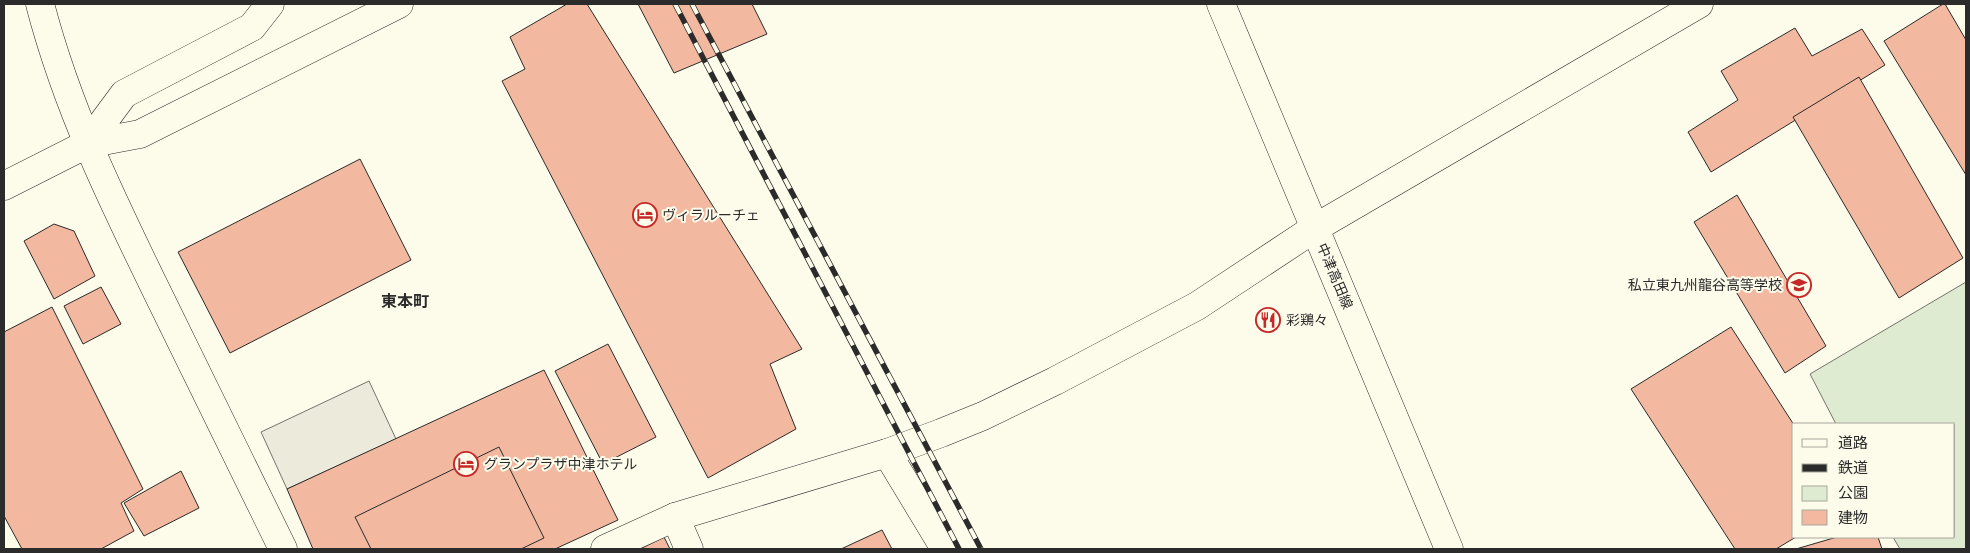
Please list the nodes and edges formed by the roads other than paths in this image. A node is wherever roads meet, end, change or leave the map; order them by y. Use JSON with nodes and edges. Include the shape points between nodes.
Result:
{"nodes":[{"id":1,"x":40,"y":4,"type":"edge"},
{"id":2,"x":259,"y":4,"type":"edge"},
{"id":3,"x":270,"y":4,"type":"edge"},
{"id":4,"x":399,"y":4,"type":"edge"},
{"id":5,"x":1221,"y":4,"type":"edge"},
{"id":6,"x":1699,"y":4,"type":"edge"},
{"id":7,"x":242,"y":33,"type":"junction"},
{"id":8,"x":87,"y":144,"type":"junction"},
{"id":9,"x":4,"y":186,"type":"edge"},
{"id":10,"x":1315,"y":228,"type":"junction"},
{"id":11,"x":887,"y":453,"type":"junction"},
{"id":12,"x":675,"y":517,"type":"junction"},
{"id":13,"x":283,"y":549,"type":"edge"},
{"id":14,"x":605,"y":549,"type":"edge"},
{"id":15,"x":689,"y":549,"type":"edge"},
{"id":16,"x":945,"y":549,"type":"edge"},
{"id":17,"x":1449,"y":549,"type":"edge"}],
"edges":[{"from":1,"to":8,"type":"street","via":[[54,54]]},
{"from":2,"to":7,"type":"street","via":[[251,23]]},
{"from":3,"to":7,"type":"street","via":[[252,27]]},
{"from":4,"to":8,"type":"street","via":[[140,134]]},
{"from":5,"to":10,"type":"street","name":"中津高田線"},
{"from":6,"to":10,"type":"street"},
{"from":7,"to":8,"type":"street","via":[[124,94]]},
{"from":8,"to":9,"type":"street"},
{"from":8,"to":13,"type":"street"},
{"from":10,"to":11,"type":"street","via":[[1197,306],[1055,381],[983,416]]},
{"from":10,"to":17,"type":"street","name":"中津高田線"},
{"from":11,"to":12,"type":"street"},
{"from":11,"to":16,"type":"street"},
{"from":12,"to":14,"type":"street"},
{"from":12,"to":15,"type":"street"}]}
